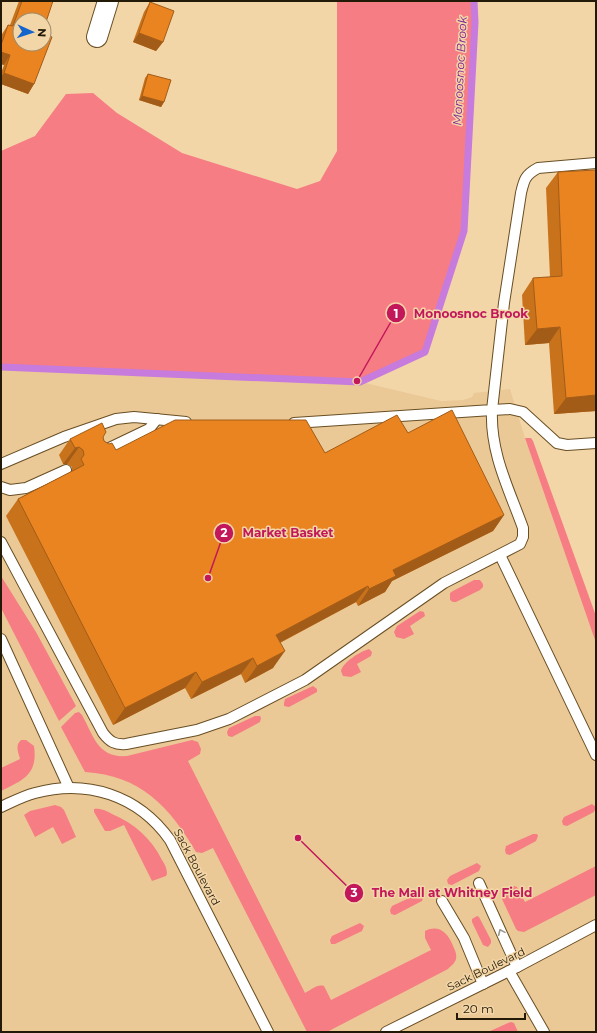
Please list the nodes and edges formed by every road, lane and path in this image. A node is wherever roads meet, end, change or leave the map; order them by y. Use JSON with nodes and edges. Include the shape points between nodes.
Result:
{"nodes":[{"id":1,"x":108,"y":1,"type":"edge"},
{"id":2,"x":97,"y":37,"type":"dead end"},
{"id":3,"x":596,"y":163,"type":"edge"},
{"id":4,"x":492,"y":410,"type":"junction"},
{"id":5,"x":157,"y":419,"type":"junction"},
{"id":6,"x":194,"y":423,"type":"edge"},
{"id":7,"x":288,"y":423,"type":"edge"},
{"id":8,"x":596,"y":443,"type":"edge"},
{"id":9,"x":98,"y":454,"type":"edge"},
{"id":10,"x":1,"y":464,"type":"edge"},
{"id":11,"x":66,"y":470,"type":"dead end"},
{"id":12,"x":1,"y":487,"type":"edge"},
{"id":13,"x":1,"y":542,"type":"edge"},
{"id":14,"x":500,"y":555,"type":"junction"},
{"id":15,"x":1,"y":639,"type":"edge"},
{"id":16,"x":596,"y":754,"type":"edge"},
{"id":17,"x":69,"y":788,"type":"junction"},
{"id":18,"x":1,"y":808,"type":"edge"},
{"id":19,"x":479,"y":883,"type":"dead end"},
{"id":20,"x":442,"y":901,"type":"dead end"},
{"id":21,"x":596,"y":925,"type":"edge"},
{"id":22,"x":513,"y":969,"type":"junction"},
{"id":23,"x":483,"y":984,"type":"junction"},
{"id":24,"x":268,"y":1032,"type":"edge"},
{"id":25,"x":386,"y":1032,"type":"edge"},
{"id":26,"x":544,"y":1032,"type":"edge"}],
"edges":[{"from":1,"to":2,"type":"street"},
{"from":3,"to":4,"type":"lane","via":[[538,168],[530,172],[524,180],[504,303]]},
{"from":4,"to":7,"type":"lane"},
{"from":4,"to":8,"type":"lane","via":[[510,409],[523,412],[557,443],[567,446]]},
{"from":4,"to":14,"type":"lane","via":[[491,425],[495,453],[523,528],[520,544]]},
{"from":5,"to":6,"type":"lane"},
{"from":5,"to":9,"type":"lane","via":[[149,429]]},
{"from":5,"to":10,"type":"lane","via":[[116,419],[64,437]]},
{"from":11,"to":12,"type":"lane","via":[[26,488],[10,490]]},
{"from":13,"to":14,"type":"lane","via":[[102,732],[119,745],[197,730],[229,719],[305,680],[444,583]]},
{"from":14,"to":16,"type":"lane"},
{"from":15,"to":17,"type":"lane"},
{"from":17,"to":18,"type":"lane","name":"Sack Boulevard","via":[[34,793]]},
{"from":17,"to":24,"type":"lane","name":"Sack Boulevard","via":[[101,792],[125,799],[146,813],[163,830]]},
{"from":22,"to":19,"type":"lane","one_way":true},
{"from":20,"to":23,"type":"lane","via":[[464,938]]},
{"from":21,"to":22,"type":"lane","name":"Sack Boulevard"},
{"from":22,"to":23,"type":"lane","name":"Sack Boulevard"},
{"from":22,"to":26,"type":"lane"},
{"from":23,"to":25,"type":"lane","name":"Sack Boulevard"}]}
